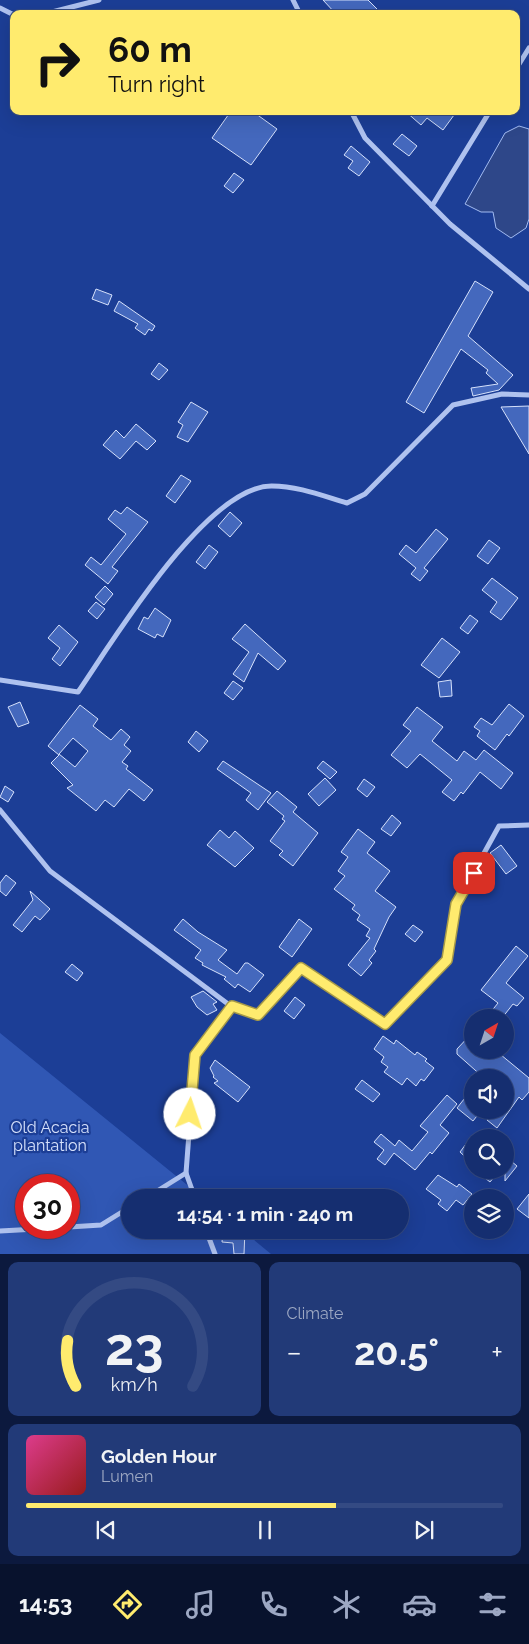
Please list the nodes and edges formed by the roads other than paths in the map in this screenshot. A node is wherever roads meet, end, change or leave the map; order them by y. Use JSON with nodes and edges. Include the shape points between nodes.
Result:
{"nodes":[{"id":1,"x":98,"y":0,"type":"edge"},
{"id":2,"x":59,"y":10,"type":"edge"},
{"id":3,"x":529,"y":48,"type":"edge"},
{"id":4,"x":520,"y":63,"type":"edge"},
{"id":5,"x":353,"y":115,"type":"edge"},
{"id":6,"x":488,"y":115,"type":"edge"},
{"id":7,"x":432,"y":206,"type":"junction"},
{"id":8,"x":529,"y":289,"type":"edge"},
{"id":9,"x":529,"y":395,"type":"edge"},
{"id":10,"x":0,"y":680,"type":"edge"},
{"id":11,"x":0,"y":810,"type":"edge"},
{"id":12,"x":529,"y":824,"type":"edge"},
{"id":13,"x":232,"y":1006,"type":"junction"},
{"id":14,"x":186,"y":1173,"type":"junction"},
{"id":15,"x":160,"y":1189,"type":"edge"},
{"id":16,"x":192,"y":1189,"type":"edge"},
{"id":17,"x":121,"y":1213,"type":"edge"},
{"id":18,"x":80,"y":1226,"type":"edge"},
{"id":19,"x":15,"y":1230,"type":"edge"},
{"id":20,"x":0,"y":1231,"type":"edge"},
{"id":21,"x":209,"y":1239,"type":"edge"},
{"id":22,"x":215,"y":1254,"type":"edge"}],
"edges":[{"from":1,"to":2,"type":"street"},
{"from":3,"to":4,"type":"street"},
{"from":5,"to":7,"type":"street","via":[[365,138]]},
{"from":6,"to":7,"type":"street"},
{"from":7,"to":8,"type":"street"},
{"from":9,"to":10,"type":"street","via":[[502,394],[454,405],[365,494],[347,503],[310,491],[271,486],[241,494],[179,549],[78,692]]},
{"from":11,"to":13,"type":"street","via":[[50,871]]},
{"from":12,"to":13,"type":"street","via":[[499,826],[456,904],[447,960],[385,1024],[301,968],[258,1015]]},
{"from":13,"to":14,"type":"street","via":[[195,1055]]},
{"from":14,"to":15,"type":"street"},
{"from":14,"to":16,"type":"street"},
{"from":17,"to":18,"type":"street","via":[[101,1225]]},
{"from":19,"to":20,"type":"street"},
{"from":21,"to":22,"type":"street"}]}
